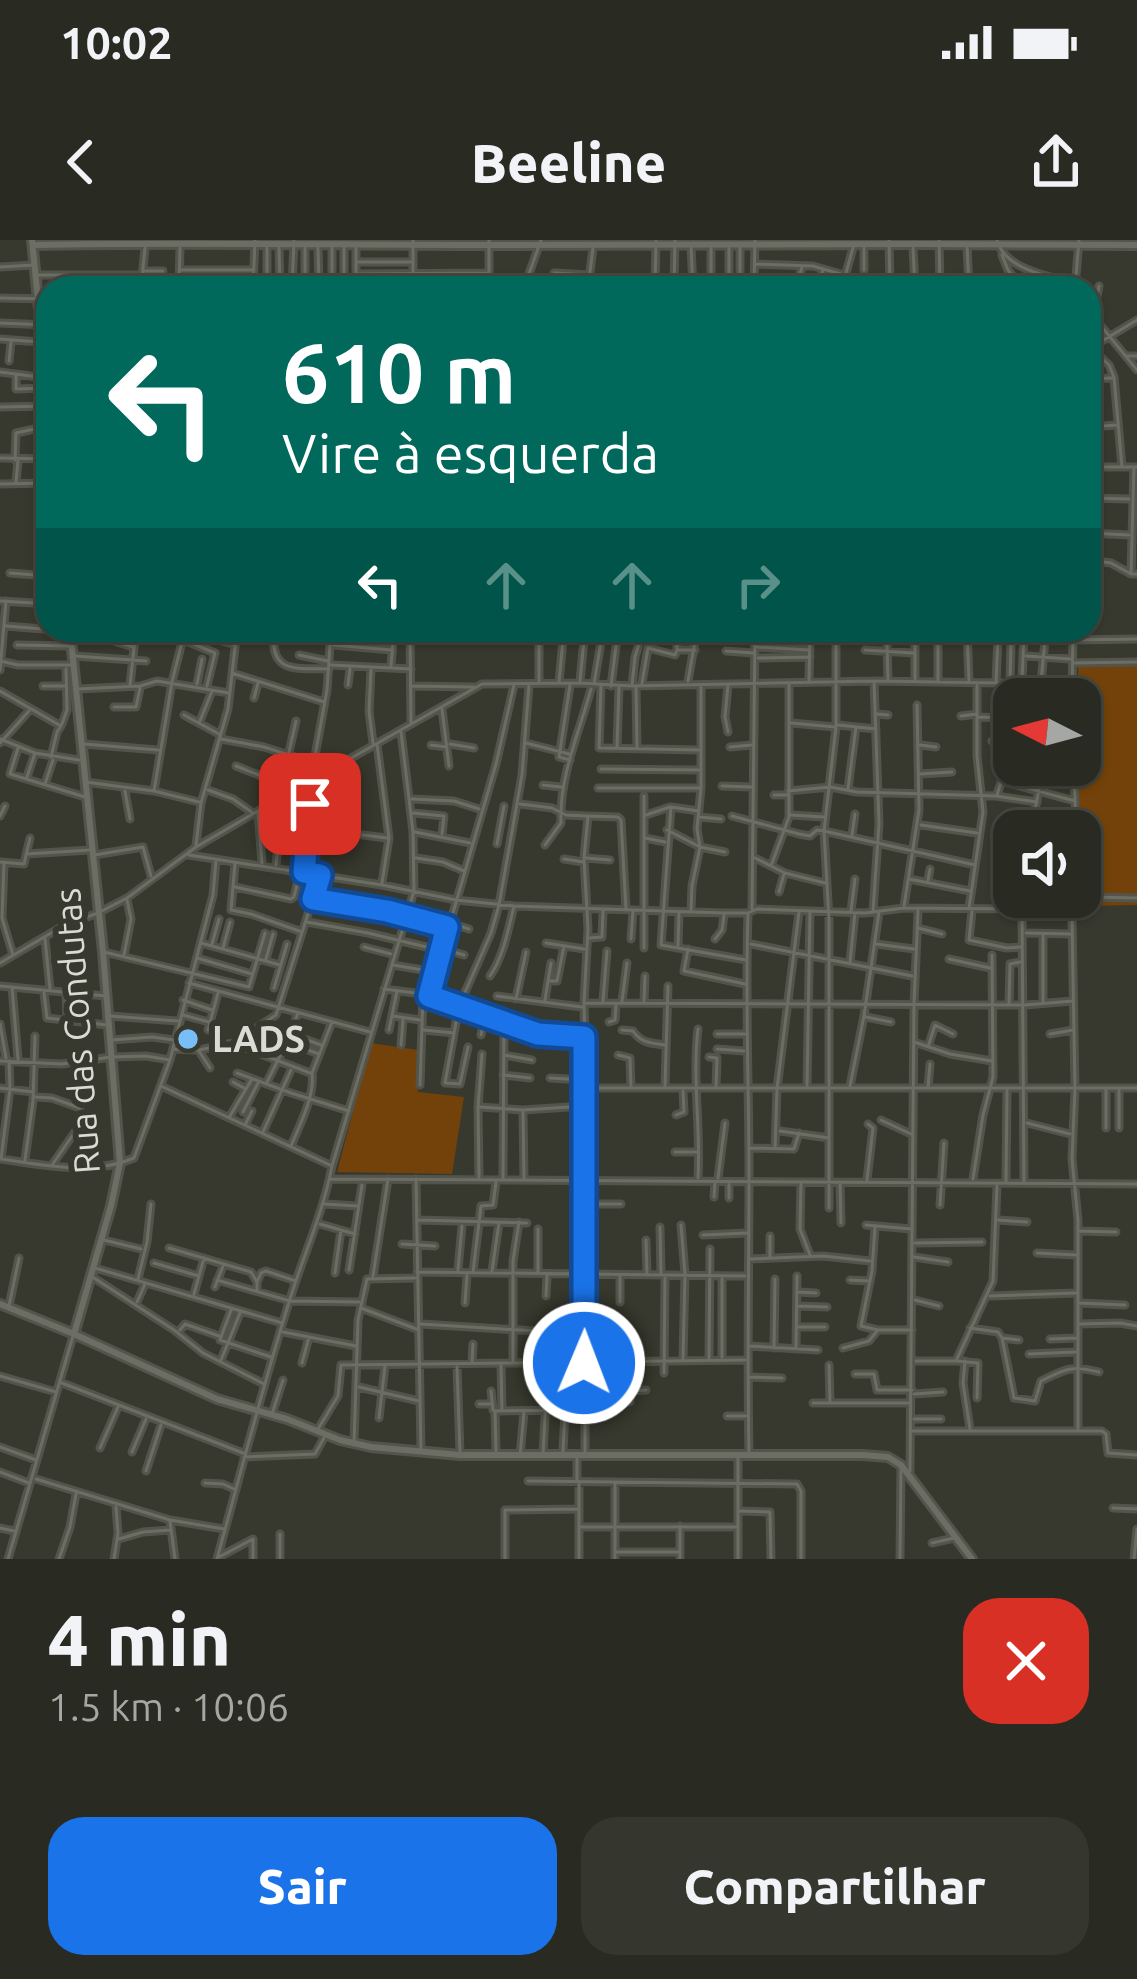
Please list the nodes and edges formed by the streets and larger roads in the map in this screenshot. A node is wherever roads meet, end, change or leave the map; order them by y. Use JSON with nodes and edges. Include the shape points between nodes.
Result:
{"nodes":[{"id":1,"x":31,"y":241,"type":"edge"},
{"id":2,"x":254,"y":241,"type":"edge"},
{"id":3,"x":997,"y":241,"type":"edge"},
{"id":4,"x":96,"y":242,"type":"edge"},
{"id":5,"x":267,"y":242,"type":"edge"},
{"id":6,"x":294,"y":242,"type":"edge"},
{"id":7,"x":330,"y":242,"type":"edge"},
{"id":8,"x":440,"y":242,"type":"edge"},
{"id":9,"x":569,"y":242,"type":"edge"},
{"id":10,"x":609,"y":242,"type":"edge"},
{"id":11,"x":633,"y":242,"type":"edge"},
{"id":12,"x":656,"y":242,"type":"edge"},
{"id":13,"x":675,"y":242,"type":"edge"},
{"id":14,"x":689,"y":242,"type":"edge"},
{"id":15,"x":707,"y":242,"type":"edge"},
{"id":16,"x":755,"y":242,"type":"edge"},
{"id":17,"x":810,"y":242,"type":"edge"},
{"id":18,"x":889,"y":242,"type":"edge"},
{"id":19,"x":939,"y":242,"type":"edge"},
{"id":20,"x":978,"y":242,"type":"edge"},
{"id":21,"x":1013,"y":242,"type":"edge"},
{"id":22,"x":1045,"y":242,"type":"edge"},
{"id":23,"x":1079,"y":242,"type":"edge"},
{"id":24,"x":1108,"y":242,"type":"edge"},
{"id":25,"x":145,"y":243,"type":"junction"},
{"id":26,"x":175,"y":243,"type":"edge"},
{"id":27,"x":279,"y":243,"type":"edge"},
{"id":28,"x":312,"y":243,"type":"edge"},
{"id":29,"x":354,"y":243,"type":"edge"},
{"id":30,"x":412,"y":243,"type":"edge"},
{"id":31,"x":459,"y":243,"type":"edge"},
{"id":32,"x":489,"y":243,"type":"edge"},
{"id":33,"x":540,"y":243,"type":"edge"},
{"id":34,"x":729,"y":243,"type":"junction"},
{"id":35,"x":740,"y":243,"type":"junction"},
{"id":36,"x":851,"y":243,"type":"edge"},
{"id":37,"x":967,"y":243,"type":"junction"},
{"id":38,"x":1135,"y":243,"type":"edge"},
{"id":39,"x":592,"y":244,"type":"junction"},
{"id":40,"x":913,"y":244,"type":"junction"},
{"id":41,"x":864,"y":245,"type":"junction"},
{"id":42,"x":1001,"y":253,"type":"junction"},
{"id":43,"x":356,"y":262,"type":"junction"},
{"id":44,"x":413,"y":262,"type":"junction"},
{"id":45,"x":755,"y":263,"type":"junction"},
{"id":46,"x":802,"y":266,"type":"junction"},
{"id":47,"x":0,"y":267,"type":"edge"},
{"id":48,"x":824,"y":268,"type":"junction"},
{"id":49,"x":35,"y":270,"type":"junction"},
{"id":50,"x":180,"y":270,"type":"junction"},
{"id":51,"x":253,"y":270,"type":"junction"},
{"id":52,"x":864,"y":270,"type":"dead end"},
{"id":53,"x":163,"y":271,"type":"dead end"},
{"id":54,"x":142,"y":273,"type":"junction"},
{"id":55,"x":414,"y":273,"type":"junction"},
{"id":56,"x":489,"y":273,"type":"joint"},
{"id":57,"x":554,"y":273,"type":"dead end"},
{"id":58,"x":356,"y":274,"type":"joint"},
{"id":59,"x":592,"y":275,"type":"joint"},
{"id":60,"x":844,"y":275,"type":"joint"},
{"id":61,"x":142,"y":276,"type":"edge"},
{"id":62,"x":180,"y":276,"type":"edge"},
{"id":63,"x":253,"y":276,"type":"edge"},
{"id":64,"x":266,"y":276,"type":"edge"},
{"id":65,"x":280,"y":276,"type":"edge"},
{"id":66,"x":293,"y":276,"type":"edge"},
{"id":67,"x":307,"y":276,"type":"edge"},
{"id":68,"x":318,"y":276,"type":"edge"},
{"id":69,"x":331,"y":276,"type":"edge"},
{"id":70,"x":347,"y":276,"type":"edge"},
{"id":71,"x":414,"y":276,"type":"edge"},
{"id":72,"x":529,"y":276,"type":"edge"},
{"id":73,"x":656,"y":276,"type":"edge"},
{"id":74,"x":674,"y":276,"type":"edge"},
{"id":75,"x":692,"y":276,"type":"edge"},
{"id":76,"x":710,"y":276,"type":"edge"},
{"id":77,"x":729,"y":276,"type":"edge"},
{"id":78,"x":740,"y":276,"type":"edge"},
{"id":79,"x":754,"y":276,"type":"edge"},
{"id":80,"x":799,"y":276,"type":"edge"},
{"id":81,"x":821,"y":276,"type":"edge"},
{"id":82,"x":890,"y":276,"type":"edge"},
{"id":83,"x":915,"y":276,"type":"edge"},
{"id":84,"x":940,"y":276,"type":"edge"},
{"id":85,"x":968,"y":276,"type":"edge"},
{"id":86,"x":1013,"y":276,"type":"edge"},
{"id":87,"x":1048,"y":276,"type":"edge"},
{"id":88,"x":1076,"y":276,"type":"edge"},
{"id":89,"x":36,"y":280,"type":"edge"},
{"id":90,"x":0,"y":298,"type":"edge"},
{"id":91,"x":36,"y":300,"type":"edge"},
{"id":92,"x":1137,"y":320,"type":"edge"},
{"id":93,"x":0,"y":322,"type":"edge"},
{"id":94,"x":36,"y":324,"type":"edge"},
{"id":95,"x":1101,"y":326,"type":"edge"},
{"id":96,"x":1109,"y":336,"type":"junction"},
{"id":97,"x":0,"y":339,"type":"edge"},
{"id":98,"x":11,"y":340,"type":"junction"},
{"id":99,"x":1101,"y":341,"type":"edge"},
{"id":100,"x":36,"y":342,"type":"edge"},
{"id":101,"x":1137,"y":356,"type":"edge"},
{"id":102,"x":1125,"y":357,"type":"junction"},
{"id":103,"x":1101,"y":358,"type":"edge"},
{"id":104,"x":9,"y":361,"type":"dead end"},
{"id":105,"x":1137,"y":370,"type":"edge"},
{"id":106,"x":0,"y":372,"type":"edge"},
{"id":107,"x":16,"y":375,"type":"junction"},
{"id":108,"x":1114,"y":377,"type":"junction"},
{"id":109,"x":1101,"y":379,"type":"edge"},
{"id":110,"x":36,"y":380,"type":"edge"},
{"id":111,"x":36,"y":385,"type":"edge"},
{"id":112,"x":36,"y":404,"type":"edge"},
{"id":113,"x":0,"y":407,"type":"edge"},
{"id":114,"x":1119,"y":425,"type":"junction"},
{"id":115,"x":1101,"y":426,"type":"edge"},
{"id":116,"x":36,"y":429,"type":"edge"},
{"id":117,"x":0,"y":458,"type":"edge"},
{"id":118,"x":16,"y":459,"type":"junction"},
{"id":119,"x":36,"y":459,"type":"edge"},
{"id":120,"x":1101,"y":467,"type":"edge"},
{"id":121,"x":1122,"y":467,"type":"junction"},
{"id":122,"x":1135,"y":467,"type":"edge"},
{"id":123,"x":36,"y":483,"type":"edge"},
{"id":124,"x":0,"y":484,"type":"edge"},
{"id":125,"x":16,"y":484,"type":"junction"},
{"id":126,"x":1101,"y":499,"type":"edge"},
{"id":127,"x":1132,"y":499,"type":"junction"},
{"id":128,"x":1101,"y":534,"type":"edge"},
{"id":129,"x":1132,"y":535,"type":"junction"},
{"id":130,"x":1101,"y":562,"type":"edge"},
{"id":131,"x":10,"y":573,"type":"dead end"},
{"id":132,"x":36,"y":574,"type":"edge"},
{"id":133,"x":1134,"y":574,"type":"edge"},
{"id":134,"x":3,"y":601,"type":"edge"},
{"id":135,"x":34,"y":603,"type":"dead end"},
{"id":136,"x":4,"y":626,"type":"junction"},
{"id":137,"x":36,"y":636,"type":"edge"},
{"id":138,"x":1137,"y":639,"type":"edge"},
{"id":139,"x":1101,"y":640,"type":"edge"},
{"id":140,"x":117,"y":642,"type":"edge"},
{"id":141,"x":135,"y":642,"type":"edge"},
{"id":142,"x":181,"y":642,"type":"edge"},
{"id":143,"x":189,"y":642,"type":"edge"},
{"id":144,"x":225,"y":642,"type":"edge"},
{"id":145,"x":235,"y":642,"type":"edge"},
{"id":146,"x":272,"y":642,"type":"edge"},
{"id":147,"x":331,"y":642,"type":"edge"},
{"id":148,"x":393,"y":642,"type":"edge"},
{"id":149,"x":410,"y":642,"type":"edge"},
{"id":150,"x":539,"y":642,"type":"edge"},
{"id":151,"x":563,"y":642,"type":"edge"},
{"id":152,"x":584,"y":642,"type":"edge"},
{"id":153,"x":601,"y":642,"type":"edge"},
{"id":154,"x":615,"y":642,"type":"edge"},
{"id":155,"x":639,"y":642,"type":"edge"},
{"id":156,"x":677,"y":642,"type":"edge"},
{"id":157,"x":696,"y":642,"type":"edge"},
{"id":158,"x":755,"y":642,"type":"edge"},
{"id":159,"x":810,"y":642,"type":"edge"},
{"id":160,"x":836,"y":642,"type":"edge"},
{"id":161,"x":888,"y":642,"type":"edge"},
{"id":162,"x":915,"y":642,"type":"edge"},
{"id":163,"x":938,"y":642,"type":"edge"},
{"id":164,"x":967,"y":642,"type":"edge"},
{"id":165,"x":998,"y":642,"type":"edge"},
{"id":166,"x":1024,"y":642,"type":"edge"},
{"id":167,"x":1045,"y":642,"type":"edge"},
{"id":168,"x":1072,"y":642,"type":"edge"},
{"id":169,"x":1011,"y":644,"type":"dead end"},
{"id":170,"x":17,"y":645,"type":"dead end"},
{"id":171,"x":235,"y":645,"type":"junction"},
{"id":172,"x":331,"y":645,"type":"junction"},
{"id":173,"x":755,"y":646,"type":"junction"},
{"id":174,"x":71,"y":647,"type":"edge"},
{"id":175,"x":134,"y":647,"type":"junction"},
{"id":176,"x":392,"y":650,"type":"junction"},
{"id":177,"x":677,"y":650,"type":"junction"},
{"id":178,"x":695,"y":650,"type":"junction"},
{"id":179,"x":810,"y":650,"type":"junction"},
{"id":180,"x":865,"y":650,"type":"dead end"},
{"id":181,"x":726,"y":651,"type":"dead end"},
{"id":182,"x":887,"y":651,"type":"junction"},
{"id":183,"x":915,"y":653,"type":"junction"},
{"id":184,"x":299,"y":655,"type":"dead end"},
{"id":185,"x":755,"y":656,"type":"junction"},
{"id":186,"x":1024,"y":656,"type":"junction"},
{"id":187,"x":810,"y":657,"type":"junction"},
{"id":188,"x":1043,"y":657,"type":"junction"},
{"id":189,"x":202,"y":659,"type":"dead end"},
{"id":190,"x":133,"y":660,"type":"junction"},
{"id":191,"x":1,"y":661,"type":"edge"},
{"id":192,"x":146,"y":661,"type":"dead end"},
{"id":193,"x":1072,"y":661,"type":"junction"},
{"id":194,"x":1137,"y":662,"type":"edge"},
{"id":195,"x":329,"y":665,"type":"junction"},
{"id":196,"x":350,"y":667,"type":"junction"},
{"id":197,"x":371,"y":668,"type":"junction"},
{"id":198,"x":391,"y":668,"type":"junction"},
{"id":199,"x":411,"y":669,"type":"junction"},
{"id":200,"x":0,"y":670,"type":"edge"},
{"id":201,"x":231,"y":672,"type":"junction"},
{"id":202,"x":998,"y":678,"type":"edge"},
{"id":203,"x":1010,"y":678,"type":"edge"},
{"id":204,"x":1022,"y":678,"type":"edge"},
{"id":205,"x":1041,"y":678,"type":"edge"},
{"id":206,"x":1072,"y":678,"type":"edge"},
{"id":207,"x":259,"y":681,"type":"junction"},
{"id":208,"x":874,"y":681,"type":"junction"},
{"id":209,"x":888,"y":681,"type":"junction"},
{"id":210,"x":172,"y":682,"type":"junction"},
{"id":211,"x":915,"y":682,"type":"junction"},
{"id":212,"x":938,"y":682,"type":"junction"},
{"id":213,"x":514,"y":683,"type":"junction"},
{"id":214,"x":529,"y":683,"type":"junction"},
{"id":215,"x":539,"y":683,"type":"junction"},
{"id":216,"x":559,"y":683,"type":"junction"},
{"id":217,"x":571,"y":683,"type":"junction"},
{"id":218,"x":580,"y":683,"type":"junction"},
{"id":219,"x":728,"y":683,"type":"junction"},
{"id":220,"x":755,"y":683,"type":"junction"},
{"id":221,"x":789,"y":683,"type":"junction"},
{"id":222,"x":809,"y":683,"type":"junction"},
{"id":223,"x":837,"y":683,"type":"junction"},
{"id":224,"x":969,"y":683,"type":"junction"},
{"id":225,"x":977,"y":683,"type":"junction"},
{"id":226,"x":993,"y":684,"type":"edge"},
{"id":227,"x":347,"y":685,"type":"dead end"},
{"id":228,"x":687,"y":685,"type":"junction"},
{"id":229,"x":43,"y":686,"type":"dead end"},
{"id":230,"x":67,"y":686,"type":"junction"},
{"id":231,"x":140,"y":686,"type":"junction"},
{"id":232,"x":197,"y":686,"type":"junction"},
{"id":233,"x":411,"y":686,"type":"junction"},
{"id":234,"x":593,"y":686,"type":"junction"},
{"id":235,"x":601,"y":686,"type":"junction"},
{"id":236,"x":611,"y":686,"type":"junction"},
{"id":237,"x":619,"y":686,"type":"junction"},
{"id":238,"x":636,"y":686,"type":"junction"},
{"id":239,"x":701,"y":686,"type":"junction"},
{"id":240,"x":130,"y":687,"type":"junction"},
{"id":241,"x":475,"y":687,"type":"junction"},
{"id":242,"x":77,"y":689,"type":"junction"},
{"id":243,"x":210,"y":689,"type":"junction"},
{"id":244,"x":0,"y":691,"type":"edge"},
{"id":245,"x":230,"y":693,"type":"junction"},
{"id":246,"x":254,"y":698,"type":"dead end"},
{"id":247,"x":324,"y":702,"type":"junction"},
{"id":248,"x":917,"y":706,"type":"dead end"},
{"id":249,"x":114,"y":707,"type":"dead end"},
{"id":250,"x":441,"y":707,"type":"junction"},
{"id":251,"x":30,"y":709,"type":"junction"},
{"id":252,"x":875,"y":714,"type":"junction"},
{"id":253,"x":889,"y":715,"type":"dead end"},
{"id":254,"x":184,"y":716,"type":"dead end"},
{"id":255,"x":961,"y":716,"type":"dead end"},
{"id":256,"x":977,"y":716,"type":"junction"},
{"id":257,"x":993,"y":717,"type":"edge"},
{"id":258,"x":296,"y":721,"type":"dead end"},
{"id":259,"x":200,"y":723,"type":"junction"},
{"id":260,"x":789,"y":723,"type":"junction"},
{"id":261,"x":412,"y":724,"type":"junction"},
{"id":262,"x":61,"y":726,"type":"junction"},
{"id":263,"x":836,"y":726,"type":"junction"},
{"id":264,"x":856,"y":727,"type":"junction"},
{"id":265,"x":875,"y":729,"type":"junction"},
{"id":266,"x":370,"y":730,"type":"junction"},
{"id":267,"x":401,"y":731,"type":"junction"},
{"id":268,"x":359,"y":732,"type":"dead end"},
{"id":269,"x":728,"y":732,"type":"dead end"},
{"id":270,"x":220,"y":737,"type":"junction"},
{"id":271,"x":0,"y":741,"type":"edge"},
{"id":272,"x":526,"y":742,"type":"junction"},
{"id":273,"x":82,"y":744,"type":"junction"},
{"id":274,"x":375,"y":744,"type":"junction"},
{"id":275,"x":562,"y":744,"type":"junction"},
{"id":276,"x":431,"y":745,"type":"dead end"},
{"id":277,"x":448,"y":745,"type":"junction"},
{"id":278,"x":754,"y":745,"type":"junction"},
{"id":279,"x":572,"y":746,"type":"junction"},
{"id":280,"x":918,"y":746,"type":"junction"},
{"id":281,"x":730,"y":747,"type":"dead end"},
{"id":282,"x":936,"y":747,"type":"dead end"},
{"id":283,"x":18,"y":748,"type":"junction"},
{"id":284,"x":473,"y":748,"type":"dead end"},
{"id":285,"x":617,"y":750,"type":"junction"},
{"id":286,"x":637,"y":750,"type":"junction"},
{"id":287,"x":701,"y":750,"type":"junction"},
{"id":288,"x":159,"y":751,"type":"junction"},
{"id":289,"x":560,"y":751,"type":"junction"},
{"id":290,"x":35,"y":753,"type":"junction"},
{"id":291,"x":286,"y":754,"type":"junction"},
{"id":292,"x":52,"y":757,"type":"junction"},
{"id":293,"x":570,"y":757,"type":"junction"},
{"id":294,"x":83,"y":760,"type":"junction"},
{"id":295,"x":236,"y":766,"type":"dead end"},
{"id":296,"x":313,"y":766,"type":"junction"},
{"id":297,"x":449,"y":766,"type":"dead end"},
{"id":298,"x":601,"y":769,"type":"dead end"},
{"id":299,"x":701,"y":770,"type":"junction"},
{"id":300,"x":952,"y":772,"type":"dead end"},
{"id":301,"x":918,"y":774,"type":"junction"},
{"id":302,"x":27,"y":778,"type":"junction"},
{"id":303,"x":86,"y":782,"type":"junction"},
{"id":304,"x":45,"y":784,"type":"junction"},
{"id":305,"x":543,"y":785,"type":"dead end"},
{"id":306,"x":722,"y":786,"type":"dead end"},
{"id":307,"x":999,"y":786,"type":"edge"},
{"id":308,"x":1017,"y":786,"type":"edge"},
{"id":309,"x":1041,"y":786,"type":"edge"},
{"id":310,"x":1075,"y":786,"type":"edge"},
{"id":311,"x":563,"y":787,"type":"junction"},
{"id":312,"x":753,"y":787,"type":"junction"},
{"id":313,"x":830,"y":787,"type":"junction"},
{"id":314,"x":124,"y":788,"type":"junction"},
{"id":315,"x":598,"y":788,"type":"dead end"},
{"id":316,"x":701,"y":788,"type":"junction"},
{"id":317,"x":205,"y":789,"type":"junction"},
{"id":318,"x":154,"y":790,"type":"junction"},
{"id":319,"x":848,"y":791,"type":"junction"},
{"id":320,"x":788,"y":793,"type":"junction"},
{"id":321,"x":1040,"y":793,"type":"junction"},
{"id":322,"x":879,"y":794,"type":"junction"},
{"id":323,"x":920,"y":794,"type":"junction"},
{"id":324,"x":774,"y":795,"type":"dead end"},
{"id":325,"x":644,"y":796,"type":"dead end"},
{"id":326,"x":982,"y":796,"type":"junction"},
{"id":327,"x":996,"y":796,"type":"junction"},
{"id":328,"x":87,"y":798,"type":"junction"},
{"id":329,"x":410,"y":799,"type":"junction"},
{"id":330,"x":1075,"y":801,"type":"junction"},
{"id":331,"x":1037,"y":802,"type":"junction"},
{"id":332,"x":201,"y":803,"type":"junction"},
{"id":333,"x":517,"y":803,"type":"junction"},
{"id":334,"x":269,"y":804,"type":"junction"},
{"id":335,"x":310,"y":804,"type":"dead end"},
{"id":336,"x":5,"y":806,"type":"dead end"},
{"id":337,"x":504,"y":806,"type":"dead end"},
{"id":338,"x":670,"y":807,"type":"junction"},
{"id":339,"x":481,"y":810,"type":"junction"},
{"id":340,"x":1035,"y":810,"type":"edge"},
{"id":341,"x":1075,"y":810,"type":"edge"},
{"id":342,"x":256,"y":813,"type":"junction"},
{"id":343,"x":412,"y":813,"type":"junction"},
{"id":344,"x":561,"y":814,"type":"junction"},
{"id":345,"x":644,"y":814,"type":"junction"},
{"id":346,"x":699,"y":814,"type":"junction"},
{"id":347,"x":790,"y":814,"type":"junction"},
{"id":348,"x":855,"y":814,"type":"dead end"},
{"id":349,"x":588,"y":815,"type":"junction"},
{"id":350,"x":0,"y":816,"type":"edge"},
{"id":351,"x":732,"y":816,"type":"dead end"},
{"id":352,"x":825,"y":818,"type":"junction"},
{"id":353,"x":130,"y":819,"type":"dead end"},
{"id":354,"x":721,"y":819,"type":"dead end"},
{"id":355,"x":753,"y":820,"type":"junction"},
{"id":356,"x":502,"y":824,"type":"junction"},
{"id":357,"x":514,"y":824,"type":"junction"},
{"id":358,"x":526,"y":824,"type":"dead end"},
{"id":359,"x":918,"y":824,"type":"junction"},
{"id":360,"x":668,"y":830,"type":"junction"},
{"id":361,"x":786,"y":830,"type":"junction"},
{"id":362,"x":824,"y":831,"type":"junction"},
{"id":363,"x":413,"y":832,"type":"junction"},
{"id":364,"x":979,"y":833,"type":"junction"},
{"id":365,"x":364,"y":835,"type":"dead end"},
{"id":366,"x":441,"y":837,"type":"junction"},
{"id":367,"x":851,"y":837,"type":"junction"},
{"id":368,"x":30,"y":838,"type":"dead end"},
{"id":369,"x":389,"y":838,"type":"junction"},
{"id":370,"x":644,"y":838,"type":"junction"},
{"id":371,"x":666,"y":842,"type":"junction"},
{"id":372,"x":472,"y":843,"type":"junction"},
{"id":373,"x":496,"y":844,"type":"dead end"},
{"id":374,"x":878,"y":844,"type":"junction"},
{"id":375,"x":545,"y":845,"type":"dead end"},
{"id":376,"x":196,"y":847,"type":"junction"},
{"id":377,"x":700,"y":847,"type":"junction"},
{"id":378,"x":912,"y":850,"type":"junction"},
{"id":379,"x":725,"y":852,"type":"dead end"},
{"id":380,"x":92,"y":853,"type":"junction"},
{"id":381,"x":26,"y":854,"type":"junction"},
{"id":382,"x":187,"y":854,"type":"junction"},
{"id":383,"x":414,"y":857,"type":"junction"},
{"id":384,"x":754,"y":857,"type":"junction"},
{"id":385,"x":216,"y":858,"type":"junction"},
{"id":386,"x":564,"y":860,"type":"dead end"},
{"id":387,"x":584,"y":860,"type":"junction"},
{"id":388,"x":610,"y":860,"type":"dead end"},
{"id":389,"x":235,"y":861,"type":"junction"},
{"id":390,"x":2,"y":863,"type":"edge"},
{"id":391,"x":262,"y":865,"type":"junction"},
{"id":392,"x":975,"y":865,"type":"junction"},
{"id":393,"x":771,"y":866,"type":"junction"},
{"id":394,"x":276,"y":867,"type":"junction"},
{"id":395,"x":930,"y":869,"type":"dead end"},
{"id":396,"x":302,"y":871,"type":"junction"},
{"id":397,"x":465,"y":872,"type":"junction"},
{"id":398,"x":784,"y":873,"type":"junction"},
{"id":399,"x":320,"y":875,"type":"junction"},
{"id":400,"x":152,"y":878,"type":"junction"},
{"id":401,"x":855,"y":879,"type":"dead end"},
{"id":402,"x":908,"y":879,"type":"junction"},
{"id":403,"x":928,"y":881,"type":"junction"},
{"id":404,"x":825,"y":883,"type":"junction"},
{"id":405,"x":382,"y":885,"type":"junction"},
{"id":406,"x":233,"y":887,"type":"junction"},
{"id":407,"x":413,"y":891,"type":"junction"},
{"id":408,"x":779,"y":892,"type":"dead end"},
{"id":409,"x":971,"y":892,"type":"junction"},
{"id":410,"x":1101,"y":897,"type":"edge"},
{"id":411,"x":127,"y":898,"type":"junction"},
{"id":412,"x":1137,"y":898,"type":"edge"},
{"id":413,"x":313,"y":899,"type":"junction"},
{"id":414,"x":456,"y":900,"type":"junction"},
{"id":415,"x":499,"y":905,"type":"junction"},
{"id":416,"x":514,"y":906,"type":"junction"},
{"id":417,"x":904,"y":908,"type":"junction"},
{"id":418,"x":587,"y":909,"type":"junction"},
{"id":419,"x":603,"y":909,"type":"junction"},
{"id":420,"x":626,"y":909,"type":"junction"},
{"id":421,"x":918,"y":909,"type":"junction"},
{"id":422,"x":633,"y":910,"type":"junction"},
{"id":423,"x":645,"y":910,"type":"junction"},
{"id":424,"x":828,"y":910,"type":"junction"},
{"id":425,"x":971,"y":910,"type":"junction"},
{"id":426,"x":993,"y":910,"type":"edge"},
{"id":427,"x":665,"y":911,"type":"junction"},
{"id":428,"x":679,"y":911,"type":"junction"},
{"id":429,"x":750,"y":911,"type":"junction"},
{"id":430,"x":799,"y":911,"type":"junction"},
{"id":431,"x":811,"y":911,"type":"junction"},
{"id":432,"x":691,"y":912,"type":"junction"},
{"id":433,"x":876,"y":912,"type":"junction"},
{"id":434,"x":98,"y":913,"type":"junction"},
{"id":435,"x":724,"y":913,"type":"junction"},
{"id":436,"x":853,"y":913,"type":"junction"},
{"id":437,"x":405,"y":915,"type":"junction"},
{"id":438,"x":1,"y":917,"type":"edge"},
{"id":439,"x":1021,"y":918,"type":"edge"},
{"id":440,"x":1074,"y":918,"type":"edge"},
{"id":441,"x":219,"y":919,"type":"dead end"},
{"id":442,"x":230,"y":922,"type":"dead end"},
{"id":443,"x":306,"y":922,"type":"junction"},
{"id":444,"x":448,"y":925,"type":"junction"},
{"id":445,"x":63,"y":926,"type":"junction"},
{"id":446,"x":916,"y":927,"type":"junction"},
{"id":447,"x":469,"y":929,"type":"dead end"},
{"id":448,"x":303,"y":932,"type":"junction"},
{"id":449,"x":265,"y":933,"type":"dead end"},
{"id":450,"x":1024,"y":933,"type":"junction"},
{"id":451,"x":273,"y":934,"type":"dead end"},
{"id":452,"x":942,"y":934,"type":"dead end"},
{"id":453,"x":1042,"y":934,"type":"junction"},
{"id":454,"x":1073,"y":934,"type":"junction"},
{"id":455,"x":45,"y":936,"type":"junction"},
{"id":456,"x":587,"y":938,"type":"junction"},
{"id":457,"x":632,"y":939,"type":"dead end"},
{"id":458,"x":715,"y":939,"type":"dead end"},
{"id":459,"x":399,"y":940,"type":"junction"},
{"id":460,"x":200,"y":943,"type":"junction"},
{"id":461,"x":547,"y":943,"type":"dead end"},
{"id":462,"x":286,"y":944,"type":"dead end"},
{"id":463,"x":748,"y":944,"type":"junction"},
{"id":464,"x":875,"y":944,"type":"junction"},
{"id":465,"x":211,"y":946,"type":"junction"},
{"id":466,"x":564,"y":946,"type":"junction"},
{"id":467,"x":364,"y":947,"type":"dead end"},
{"id":468,"x":1023,"y":947,"type":"junction"},
{"id":469,"x":644,"y":948,"type":"dead end"},
{"id":470,"x":677,"y":948,"type":"junction"},
{"id":471,"x":688,"y":949,"type":"junction"},
{"id":472,"x":916,"y":949,"type":"junction"},
{"id":473,"x":223,"y":950,"type":"junction"},
{"id":474,"x":441,"y":950,"type":"junction"},
{"id":475,"x":586,"y":950,"type":"junction"},
{"id":476,"x":607,"y":951,"type":"dead end"},
{"id":477,"x":103,"y":952,"type":"junction"},
{"id":478,"x":526,"y":952,"type":"dead end"},
{"id":479,"x":793,"y":953,"type":"junction"},
{"id":480,"x":13,"y":955,"type":"junction"},
{"id":481,"x":394,"y":955,"type":"junction"},
{"id":482,"x":464,"y":955,"type":"dead end"},
{"id":483,"x":992,"y":955,"type":"dead end"},
{"id":484,"x":811,"y":956,"type":"junction"},
{"id":485,"x":124,"y":957,"type":"junction"},
{"id":486,"x":196,"y":958,"type":"junction"},
{"id":487,"x":257,"y":959,"type":"junction"},
{"id":488,"x":949,"y":959,"type":"dead end"},
{"id":489,"x":748,"y":960,"type":"junction"},
{"id":490,"x":828,"y":960,"type":"junction"},
{"id":491,"x":266,"y":961,"type":"junction"},
{"id":492,"x":0,"y":962,"type":"edge"},
{"id":493,"x":1023,"y":962,"type":"junction"},
{"id":494,"x":550,"y":963,"type":"dead end"},
{"id":495,"x":627,"y":963,"type":"dead end"},
{"id":496,"x":392,"y":964,"type":"junction"},
{"id":497,"x":850,"y":964,"type":"junction"},
{"id":498,"x":280,"y":965,"type":"junction"},
{"id":499,"x":872,"y":968,"type":"junction"},
{"id":500,"x":992,"y":968,"type":"junction"},
{"id":501,"x":423,"y":970,"type":"dead end"},
{"id":502,"x":191,"y":972,"type":"junction"},
{"id":503,"x":253,"y":974,"type":"junction"},
{"id":504,"x":490,"y":976,"type":"dead end"},
{"id":505,"x":645,"y":976,"type":"dead end"},
{"id":506,"x":914,"y":976,"type":"junction"},
{"id":507,"x":548,"y":980,"type":"junction"},
{"id":508,"x":189,"y":983,"type":"junction"},
{"id":509,"x":746,"y":985,"type":"junction"},
{"id":510,"x":0,"y":986,"type":"edge"},
{"id":511,"x":668,"y":986,"type":"dead end"},
{"id":512,"x":12,"y":987,"type":"junction"},
{"id":513,"x":274,"y":988,"type":"dead end"},
{"id":514,"x":384,"y":989,"type":"junction"},
{"id":515,"x":47,"y":990,"type":"junction"},
{"id":516,"x":397,"y":991,"type":"junction"},
{"id":517,"x":218,"y":992,"type":"junction"},
{"id":518,"x":68,"y":994,"type":"junction"},
{"id":519,"x":426,"y":995,"type":"junction"},
{"id":520,"x":106,"y":996,"type":"junction"},
{"id":521,"x":497,"y":996,"type":"dead end"},
{"id":522,"x":183,"y":1000,"type":"junction"},
{"id":523,"x":516,"y":1000,"type":"junction"},
{"id":524,"x":1075,"y":1001,"type":"junction"},
{"id":525,"x":545,"y":1002,"type":"junction"},
{"id":526,"x":603,"y":1003,"type":"junction"},
{"id":527,"x":619,"y":1003,"type":"junction"},
{"id":528,"x":644,"y":1003,"type":"junction"},
{"id":529,"x":866,"y":1003,"type":"junction"},
{"id":530,"x":1043,"y":1003,"type":"junction"},
{"id":531,"x":668,"y":1004,"type":"junction"},
{"id":532,"x":747,"y":1004,"type":"junction"},
{"id":533,"x":829,"y":1004,"type":"junction"},
{"id":534,"x":914,"y":1004,"type":"junction"},
{"id":535,"x":993,"y":1004,"type":"junction"},
{"id":536,"x":809,"y":1005,"type":"junction"},
{"id":537,"x":1009,"y":1005,"type":"junction"},
{"id":538,"x":1025,"y":1005,"type":"junction"},
{"id":539,"x":280,"y":1006,"type":"junction"},
{"id":540,"x":459,"y":1006,"type":"junction"},
{"id":541,"x":584,"y":1006,"type":"junction"},
{"id":542,"x":787,"y":1006,"type":"junction"},
{"id":543,"x":214,"y":1010,"type":"junction"},
{"id":544,"x":298,"y":1011,"type":"junction"},
{"id":545,"x":485,"y":1014,"type":"junction"},
{"id":546,"x":392,"y":1016,"type":"junction"},
{"id":547,"x":864,"y":1016,"type":"junction"},
{"id":548,"x":179,"y":1017,"type":"junction"},
{"id":549,"x":404,"y":1018,"type":"junction"},
{"id":550,"x":422,"y":1020,"type":"junction"},
{"id":551,"x":504,"y":1020,"type":"junction"},
{"id":552,"x":67,"y":1021,"type":"junction"},
{"id":553,"x":108,"y":1021,"type":"junction"},
{"id":554,"x":333,"y":1021,"type":"junction"},
{"id":555,"x":210,"y":1022,"type":"junction"},
{"id":556,"x":609,"y":1022,"type":"dead end"},
{"id":557,"x":891,"y":1022,"type":"dead end"},
{"id":558,"x":0,"y":1024,"type":"edge"},
{"id":559,"x":698,"y":1029,"type":"dead end"},
{"id":560,"x":208,"y":1030,"type":"dead end"},
{"id":561,"x":388,"y":1030,"type":"dead end"},
{"id":562,"x":422,"y":1030,"type":"junction"},
{"id":563,"x":622,"y":1030,"type":"dead end"},
{"id":564,"x":1075,"y":1030,"type":"junction"},
{"id":565,"x":371,"y":1032,"type":"junction"},
{"id":566,"x":454,"y":1033,"type":"junction"},
{"id":567,"x":248,"y":1034,"type":"junction"},
{"id":568,"x":290,"y":1034,"type":"junction"},
{"id":569,"x":717,"y":1034,"type":"dead end"},
{"id":570,"x":746,"y":1034,"type":"junction"},
{"id":571,"x":953,"y":1034,"type":"dead end"},
{"id":572,"x":1050,"y":1034,"type":"dead end"},
{"id":573,"x":482,"y":1035,"type":"dead end"},
{"id":574,"x":35,"y":1036,"type":"dead end"},
{"id":575,"x":584,"y":1037,"type":"junction"},
{"id":576,"x":110,"y":1040,"type":"junction"},
{"id":577,"x":175,"y":1040,"type":"junction"},
{"id":578,"x":914,"y":1041,"type":"junction"},
{"id":579,"x":287,"y":1042,"type":"junction"},
{"id":580,"x":233,"y":1043,"type":"junction"},
{"id":581,"x":401,"y":1045,"type":"dead end"},
{"id":582,"x":667,"y":1045,"type":"junction"},
{"id":583,"x":323,"y":1046,"type":"junction"},
{"id":584,"x":929,"y":1046,"type":"junction"},
{"id":585,"x":468,"y":1047,"type":"dead end"},
{"id":586,"x":172,"y":1049,"type":"junction"},
{"id":587,"x":283,"y":1049,"type":"junction"},
{"id":588,"x":717,"y":1049,"type":"dead end"},
{"id":589,"x":199,"y":1050,"type":"junction"},
{"id":590,"x":746,"y":1052,"type":"junction"},
{"id":591,"x":319,"y":1054,"type":"junction"},
{"id":592,"x":482,"y":1054,"type":"dead end"},
{"id":593,"x":503,"y":1054,"type":"junction"},
{"id":594,"x":618,"y":1055,"type":"dead end"},
{"id":595,"x":111,"y":1057,"type":"junction"},
{"id":596,"x":709,"y":1057,"type":"dead end"},
{"id":597,"x":170,"y":1060,"type":"junction"},
{"id":598,"x":277,"y":1060,"type":"junction"},
{"id":599,"x":532,"y":1060,"type":"dead end"},
{"id":600,"x":5,"y":1061,"type":"edge"},
{"id":601,"x":18,"y":1061,"type":"junction"},
{"id":602,"x":994,"y":1061,"type":"junction"},
{"id":603,"x":33,"y":1062,"type":"junction"},
{"id":604,"x":930,"y":1064,"type":"dead end"},
{"id":605,"x":293,"y":1067,"type":"junction"},
{"id":606,"x":210,"y":1068,"type":"dead end"},
{"id":607,"x":237,"y":1073,"type":"dead end"},
{"id":608,"x":311,"y":1073,"type":"junction"},
{"id":609,"x":502,"y":1075,"type":"junction"},
{"id":610,"x":530,"y":1078,"type":"dead end"},
{"id":611,"x":550,"y":1078,"type":"dead end"},
{"id":612,"x":252,"y":1079,"type":"junction"},
{"id":613,"x":586,"y":1080,"type":"junction"},
{"id":614,"x":232,"y":1082,"type":"dead end"},
{"id":615,"x":259,"y":1082,"type":"junction"},
{"id":616,"x":266,"y":1084,"type":"junction"},
{"id":617,"x":420,"y":1084,"type":"dead end"},
{"id":618,"x":159,"y":1085,"type":"junction"},
{"id":619,"x":0,"y":1088,"type":"edge"},
{"id":620,"x":586,"y":1088,"type":"junction"},
{"id":621,"x":632,"y":1088,"type":"junction"},
{"id":622,"x":665,"y":1088,"type":"junction"},
{"id":623,"x":747,"y":1088,"type":"junction"},
{"id":624,"x":807,"y":1088,"type":"junction"},
{"id":625,"x":830,"y":1088,"type":"junction"},
{"id":626,"x":850,"y":1088,"type":"junction"},
{"id":627,"x":913,"y":1088,"type":"junction"},
{"id":628,"x":991,"y":1088,"type":"junction"},
{"id":629,"x":1119,"y":1088,"type":"junction"},
{"id":630,"x":1137,"y":1088,"type":"edge"},
{"id":631,"x":10,"y":1089,"type":"junction"},
{"id":632,"x":246,"y":1089,"type":"junction"},
{"id":633,"x":682,"y":1089,"type":"junction"},
{"id":634,"x":695,"y":1089,"type":"junction"},
{"id":635,"x":716,"y":1089,"type":"junction"},
{"id":636,"x":777,"y":1089,"type":"junction"},
{"id":637,"x":928,"y":1089,"type":"junction"},
{"id":638,"x":1007,"y":1089,"type":"junction"},
{"id":639,"x":1075,"y":1089,"type":"junction"},
{"id":640,"x":1106,"y":1089,"type":"junction"},
{"id":641,"x":281,"y":1090,"type":"junction"},
{"id":642,"x":1025,"y":1090,"type":"junction"},
{"id":643,"x":33,"y":1095,"type":"junction"},
{"id":644,"x":310,"y":1099,"type":"junction"},
{"id":645,"x":586,"y":1106,"type":"junction"},
{"id":646,"x":478,"y":1107,"type":"junction"},
{"id":647,"x":80,"y":1108,"type":"dead end"},
{"id":648,"x":502,"y":1108,"type":"junction"},
{"id":649,"x":523,"y":1110,"type":"junction"},
{"id":650,"x":252,"y":1111,"type":"dead end"},
{"id":651,"x":349,"y":1111,"type":"junction"},
{"id":652,"x":243,"y":1112,"type":"dead end"},
{"id":653,"x":676,"y":1115,"type":"dead end"},
{"id":654,"x":86,"y":1116,"type":"dead end"},
{"id":655,"x":3,"y":1117,"type":"edge"},
{"id":656,"x":229,"y":1118,"type":"junction"},
{"id":657,"x":880,"y":1120,"type":"dead end"},
{"id":658,"x":725,"y":1123,"type":"dead end"},
{"id":659,"x":1025,"y":1123,"type":"junction"},
{"id":660,"x":868,"y":1124,"type":"dead end"},
{"id":661,"x":245,"y":1125,"type":"junction"},
{"id":662,"x":1106,"y":1128,"type":"dead end"},
{"id":663,"x":1119,"y":1128,"type":"dead end"},
{"id":664,"x":776,"y":1130,"type":"junction"},
{"id":665,"x":800,"y":1133,"type":"junction"},
{"id":666,"x":262,"y":1134,"type":"junction"},
{"id":667,"x":1073,"y":1134,"type":"junction"},
{"id":668,"x":913,"y":1135,"type":"junction"},
{"id":669,"x":831,"y":1138,"type":"junction"},
{"id":670,"x":944,"y":1143,"type":"dead end"},
{"id":671,"x":291,"y":1146,"type":"junction"},
{"id":672,"x":749,"y":1148,"type":"junction"},
{"id":673,"x":775,"y":1148,"type":"junction"},
{"id":674,"x":675,"y":1152,"type":"dead end"},
{"id":675,"x":699,"y":1152,"type":"junction"},
{"id":676,"x":0,"y":1160,"type":"edge"},
{"id":677,"x":25,"y":1162,"type":"junction"},
{"id":678,"x":120,"y":1162,"type":"junction"},
{"id":679,"x":51,"y":1166,"type":"junction"},
{"id":680,"x":332,"y":1166,"type":"junction"},
{"id":681,"x":330,"y":1178,"type":"junction"},
{"id":682,"x":388,"y":1179,"type":"junction"},
{"id":683,"x":416,"y":1179,"type":"junction"},
{"id":684,"x":479,"y":1179,"type":"junction"},
{"id":685,"x":500,"y":1180,"type":"junction"},
{"id":686,"x":524,"y":1180,"type":"junction"},
{"id":687,"x":585,"y":1180,"type":"junction"},
{"id":688,"x":698,"y":1180,"type":"junction"},
{"id":689,"x":717,"y":1180,"type":"junction"},
{"id":690,"x":729,"y":1180,"type":"junction"},
{"id":691,"x":749,"y":1180,"type":"junction"},
{"id":692,"x":830,"y":1181,"type":"junction"},
{"id":693,"x":840,"y":1181,"type":"junction"},
{"id":694,"x":867,"y":1181,"type":"junction"},
{"id":695,"x":800,"y":1182,"type":"junction"},
{"id":696,"x":913,"y":1182,"type":"junction"},
{"id":697,"x":942,"y":1182,"type":"junction"},
{"id":698,"x":1076,"y":1182,"type":"junction"},
{"id":699,"x":972,"y":1183,"type":"junction"},
{"id":700,"x":997,"y":1184,"type":"junction"},
{"id":701,"x":1006,"y":1184,"type":"junction"},
{"id":702,"x":1024,"y":1184,"type":"junction"},
{"id":703,"x":1137,"y":1184,"type":"edge"},
{"id":704,"x":362,"y":1185,"type":"dead end"},
{"id":705,"x":714,"y":1197,"type":"dead end"},
{"id":706,"x":729,"y":1198,"type":"dead end"},
{"id":707,"x":151,"y":1204,"type":"dead end"},
{"id":708,"x":325,"y":1204,"type":"junction"},
{"id":709,"x":585,"y":1204,"type":"junction"},
{"id":710,"x":621,"y":1204,"type":"dead end"},
{"id":711,"x":940,"y":1205,"type":"dead end"},
{"id":712,"x":359,"y":1206,"type":"junction"},
{"id":713,"x":830,"y":1208,"type":"dead end"},
{"id":714,"x":416,"y":1220,"type":"junction"},
{"id":715,"x":996,"y":1220,"type":"junction"},
{"id":716,"x":463,"y":1222,"type":"junction"},
{"id":717,"x":519,"y":1222,"type":"junction"},
{"id":718,"x":1027,"y":1222,"type":"dead end"},
{"id":719,"x":479,"y":1223,"type":"junction"},
{"id":720,"x":499,"y":1223,"type":"junction"},
{"id":721,"x":527,"y":1223,"type":"dead end"},
{"id":722,"x":841,"y":1223,"type":"dead end"},
{"id":723,"x":318,"y":1224,"type":"junction"},
{"id":724,"x":681,"y":1225,"type":"dead end"},
{"id":725,"x":866,"y":1225,"type":"dead end"},
{"id":726,"x":660,"y":1227,"type":"dead end"},
{"id":727,"x":874,"y":1227,"type":"junction"},
{"id":728,"x":538,"y":1229,"type":"dead end"},
{"id":729,"x":913,"y":1229,"type":"junction"},
{"id":730,"x":341,"y":1230,"type":"junction"},
{"id":731,"x":1077,"y":1232,"type":"junction"},
{"id":732,"x":1116,"y":1232,"type":"dead end"},
{"id":733,"x":748,"y":1233,"type":"junction"},
{"id":734,"x":355,"y":1234,"type":"junction"},
{"id":735,"x":704,"y":1235,"type":"dead end"},
{"id":736,"x":770,"y":1236,"type":"dead end"},
{"id":737,"x":102,"y":1239,"type":"junction"},
{"id":738,"x":646,"y":1240,"type":"dead end"},
{"id":739,"x":982,"y":1242,"type":"dead end"},
{"id":740,"x":913,"y":1243,"type":"junction"},
{"id":741,"x":402,"y":1244,"type":"dead end"},
{"id":742,"x":417,"y":1246,"type":"junction"},
{"id":743,"x":435,"y":1246,"type":"dead end"},
{"id":744,"x":169,"y":1248,"type":"dead end"},
{"id":745,"x":710,"y":1249,"type":"dead end"},
{"id":746,"x":144,"y":1250,"type":"junction"},
{"id":747,"x":1037,"y":1253,"type":"dead end"},
{"id":748,"x":1076,"y":1255,"type":"junction"},
{"id":749,"x":810,"y":1256,"type":"junction"},
{"id":750,"x":913,"y":1257,"type":"junction"},
{"id":751,"x":20,"y":1258,"type":"dead end"},
{"id":752,"x":204,"y":1258,"type":"junction"},
{"id":753,"x":749,"y":1259,"type":"junction"},
{"id":754,"x":770,"y":1259,"type":"junction"},
{"id":755,"x":872,"y":1261,"type":"junction"},
{"id":756,"x":948,"y":1262,"type":"dead end"},
{"id":757,"x":154,"y":1263,"type":"dead end"},
{"id":758,"x":224,"y":1264,"type":"junction"},
{"id":759,"x":349,"y":1270,"type":"dead end"},
{"id":760,"x":92,"y":1272,"type":"junction"},
{"id":761,"x":458,"y":1272,"type":"junction"},
{"id":762,"x":470,"y":1272,"type":"junction"},
{"id":763,"x":513,"y":1272,"type":"junction"},
{"id":764,"x":335,"y":1273,"type":"dead end"},
{"id":765,"x":492,"y":1273,"type":"junction"},
{"id":766,"x":538,"y":1273,"type":"junction"},
{"id":767,"x":547,"y":1274,"type":"junction"},
{"id":768,"x":686,"y":1274,"type":"junction"},
{"id":769,"x":417,"y":1275,"type":"junction"},
{"id":770,"x":584,"y":1275,"type":"junction"},
{"id":771,"x":620,"y":1275,"type":"junction"},
{"id":772,"x":647,"y":1275,"type":"junction"},
{"id":773,"x":663,"y":1275,"type":"junction"},
{"id":774,"x":710,"y":1275,"type":"junction"},
{"id":775,"x":722,"y":1275,"type":"junction"},
{"id":776,"x":199,"y":1276,"type":"junction"},
{"id":777,"x":749,"y":1276,"type":"junction"},
{"id":778,"x":797,"y":1276,"type":"dead end"},
{"id":779,"x":373,"y":1278,"type":"junction"},
{"id":780,"x":775,"y":1279,"type":"dead end"},
{"id":781,"x":137,"y":1280,"type":"junction"},
{"id":782,"x":217,"y":1280,"type":"junction"},
{"id":783,"x":850,"y":1280,"type":"dead end"},
{"id":784,"x":296,"y":1281,"type":"junction"},
{"id":785,"x":870,"y":1281,"type":"junction"},
{"id":786,"x":145,"y":1282,"type":"junction"},
{"id":787,"x":257,"y":1282,"type":"junction"},
{"id":788,"x":215,"y":1287,"type":"dead end"},
{"id":789,"x":257,"y":1291,"type":"junction"},
{"id":790,"x":796,"y":1292,"type":"junction"},
{"id":791,"x":816,"y":1293,"type":"dead end"},
{"id":792,"x":1077,"y":1293,"type":"junction"},
{"id":793,"x":193,"y":1296,"type":"junction"},
{"id":794,"x":546,"y":1296,"type":"dead end"},
{"id":795,"x":988,"y":1296,"type":"junction"},
{"id":796,"x":913,"y":1299,"type":"junction"},
{"id":797,"x":290,"y":1301,"type":"junction"},
{"id":798,"x":620,"y":1302,"type":"dead end"},
{"id":799,"x":465,"y":1303,"type":"dead end"},
{"id":800,"x":1077,"y":1303,"type":"junction"},
{"id":801,"x":136,"y":1304,"type":"junction"},
{"id":802,"x":360,"y":1305,"type":"junction"},
{"id":803,"x":1125,"y":1305,"type":"dead end"},
{"id":804,"x":4,"y":1306,"type":"edge"},
{"id":805,"x":796,"y":1306,"type":"junction"},
{"id":806,"x":939,"y":1306,"type":"dead end"},
{"id":807,"x":827,"y":1307,"type":"dead end"},
{"id":808,"x":232,"y":1308,"type":"junction"},
{"id":809,"x":241,"y":1310,"type":"junction"},
{"id":810,"x":283,"y":1324,"type":"junction"},
{"id":811,"x":1077,"y":1324,"type":"junction"},
{"id":812,"x":419,"y":1326,"type":"junction"},
{"id":813,"x":1137,"y":1326,"type":"edge"},
{"id":814,"x":796,"y":1327,"type":"junction"},
{"id":815,"x":514,"y":1328,"type":"junction"},
{"id":816,"x":825,"y":1328,"type":"dead end"},
{"id":817,"x":969,"y":1328,"type":"junction"},
{"id":818,"x":603,"y":1330,"type":"dead end"},
{"id":819,"x":878,"y":1330,"type":"junction"},
{"id":820,"x":912,"y":1330,"type":"junction"},
{"id":821,"x":281,"y":1331,"type":"junction"},
{"id":822,"x":584,"y":1331,"type":"junction"},
{"id":823,"x":178,"y":1333,"type":"junction"},
{"id":824,"x":74,"y":1334,"type":"junction"},
{"id":825,"x":310,"y":1335,"type":"junction"},
{"id":826,"x":221,"y":1336,"type":"junction"},
{"id":827,"x":1002,"y":1338,"type":"junction"},
{"id":828,"x":1077,"y":1338,"type":"junction"},
{"id":829,"x":1050,"y":1339,"type":"dead end"},
{"id":830,"x":1019,"y":1340,"type":"dead end"},
{"id":831,"x":229,"y":1344,"type":"junction"},
{"id":832,"x":472,"y":1344,"type":"dead end"},
{"id":833,"x":747,"y":1346,"type":"junction"},
{"id":834,"x":357,"y":1347,"type":"junction"},
{"id":835,"x":774,"y":1348,"type":"junction"},
{"id":836,"x":843,"y":1348,"type":"dead end"},
{"id":837,"x":796,"y":1349,"type":"junction"},
{"id":838,"x":818,"y":1350,"type":"dead end"},
{"id":839,"x":1077,"y":1352,"type":"junction"},
{"id":840,"x":1029,"y":1354,"type":"dead end"},
{"id":841,"x":273,"y":1358,"type":"junction"},
{"id":842,"x":709,"y":1360,"type":"junction"},
{"id":843,"x":722,"y":1360,"type":"junction"},
{"id":844,"x":747,"y":1360,"type":"junction"},
{"id":845,"x":664,"y":1361,"type":"junction"},
{"id":846,"x":682,"y":1361,"type":"junction"},
{"id":847,"x":913,"y":1361,"type":"junction"},
{"id":848,"x":956,"y":1361,"type":"junction"},
{"id":849,"x":965,"y":1361,"type":"junction"},
{"id":850,"x":220,"y":1362,"type":"junction"},
{"id":851,"x":513,"y":1362,"type":"junction"},
{"id":852,"x":628,"y":1362,"type":"junction"},
{"id":853,"x":302,"y":1363,"type":"dead end"},
{"id":854,"x":548,"y":1363,"type":"junction"},
{"id":855,"x":584,"y":1363,"type":"junction"},
{"id":856,"x":419,"y":1364,"type":"junction"},
{"id":857,"x":457,"y":1364,"type":"junction"},
{"id":858,"x":472,"y":1364,"type":"junction"},
{"id":859,"x":501,"y":1364,"type":"junction"},
{"id":860,"x":357,"y":1365,"type":"junction"},
{"id":861,"x":829,"y":1365,"type":"dead end"},
{"id":862,"x":386,"y":1366,"type":"junction"},
{"id":863,"x":1077,"y":1367,"type":"junction"},
{"id":864,"x":1099,"y":1372,"type":"dead end"},
{"id":865,"x":664,"y":1373,"type":"dead end"},
{"id":866,"x":855,"y":1374,"type":"dead end"},
{"id":867,"x":0,"y":1376,"type":"edge"},
{"id":868,"x":747,"y":1377,"type":"junction"},
{"id":869,"x":782,"y":1378,"type":"dead end"},
{"id":870,"x":283,"y":1380,"type":"dead end"},
{"id":871,"x":61,"y":1383,"type":"junction"},
{"id":872,"x":266,"y":1384,"type":"junction"},
{"id":873,"x":357,"y":1387,"type":"junction"},
{"id":874,"x":646,"y":1390,"type":"dead end"},
{"id":875,"x":491,"y":1391,"type":"dead end"},
{"id":876,"x":584,"y":1391,"type":"junction"},
{"id":877,"x":618,"y":1391,"type":"dead end"},
{"id":878,"x":629,"y":1391,"type":"junction"},
{"id":879,"x":912,"y":1392,"type":"junction"},
{"id":880,"x":943,"y":1392,"type":"dead end"},
{"id":881,"x":58,"y":1393,"type":"junction"},
{"id":882,"x":383,"y":1393,"type":"junction"},
{"id":883,"x":977,"y":1398,"type":"dead end"},
{"id":884,"x":419,"y":1401,"type":"junction"},
{"id":885,"x":630,"y":1402,"type":"dead end"},
{"id":886,"x":813,"y":1403,"type":"dead end"},
{"id":887,"x":912,"y":1403,"type":"junction"},
{"id":888,"x":478,"y":1404,"type":"dead end"},
{"id":889,"x":492,"y":1404,"type":"junction"},
{"id":890,"x":620,"y":1404,"type":"dead end"},
{"id":891,"x":830,"y":1404,"type":"junction"},
{"id":892,"x":118,"y":1406,"type":"junction"},
{"id":893,"x":584,"y":1408,"type":"junction"},
{"id":894,"x":524,"y":1410,"type":"junction"},
{"id":895,"x":495,"y":1411,"type":"junction"},
{"id":896,"x":502,"y":1411,"type":"junction"},
{"id":897,"x":547,"y":1411,"type":"junction"},
{"id":898,"x":565,"y":1411,"type":"junction"},
{"id":899,"x":257,"y":1412,"type":"junction"},
{"id":900,"x":272,"y":1415,"type":"junction"},
{"id":901,"x":748,"y":1416,"type":"junction"},
{"id":902,"x":147,"y":1417,"type":"junction"},
{"id":903,"x":727,"y":1417,"type":"dead end"},
{"id":904,"x":379,"y":1418,"type":"dead end"},
{"id":905,"x":912,"y":1419,"type":"junction"},
{"id":906,"x":940,"y":1419,"type":"dead end"},
{"id":907,"x":162,"y":1423,"type":"junction"},
{"id":908,"x":912,"y":1431,"type":"junction"},
{"id":909,"x":970,"y":1431,"type":"junction"},
{"id":910,"x":1078,"y":1431,"type":"junction"},
{"id":911,"x":321,"y":1432,"type":"junction"},
{"id":912,"x":353,"y":1444,"type":"junction"},
{"id":913,"x":0,"y":1447,"type":"edge"},
{"id":914,"x":100,"y":1448,"type":"dead end"},
{"id":915,"x":132,"y":1452,"type":"dead end"},
{"id":916,"x":421,"y":1453,"type":"junction"},
{"id":917,"x":460,"y":1455,"type":"junction"},
{"id":918,"x":1137,"y":1455,"type":"edge"},
{"id":919,"x":244,"y":1456,"type":"junction"},
{"id":920,"x":496,"y":1456,"type":"junction"},
{"id":921,"x":520,"y":1456,"type":"junction"},
{"id":922,"x":542,"y":1456,"type":"junction"},
{"id":923,"x":563,"y":1456,"type":"junction"},
{"id":924,"x":581,"y":1456,"type":"junction"},
{"id":925,"x":738,"y":1456,"type":"junction"},
{"id":926,"x":749,"y":1456,"type":"junction"},
{"id":927,"x":38,"y":1461,"type":"junction"},
{"id":928,"x":901,"y":1465,"type":"junction"},
{"id":929,"x":0,"y":1472,"type":"edge"},
{"id":930,"x":146,"y":1472,"type":"dead end"},
{"id":931,"x":910,"y":1474,"type":"junction"},
{"id":932,"x":32,"y":1480,"type":"junction"},
{"id":933,"x":528,"y":1481,"type":"dead end"},
{"id":934,"x":578,"y":1482,"type":"junction"},
{"id":935,"x":615,"y":1482,"type":"junction"},
{"id":936,"x":738,"y":1482,"type":"junction"},
{"id":937,"x":205,"y":1483,"type":"dead end"},
{"id":938,"x":236,"y":1490,"type":"junction"},
{"id":939,"x":77,"y":1492,"type":"junction"},
{"id":940,"x":116,"y":1504,"type":"junction"},
{"id":941,"x":1112,"y":1508,"type":"dead end"},
{"id":942,"x":579,"y":1509,"type":"junction"},
{"id":943,"x":1137,"y":1509,"type":"edge"},
{"id":944,"x":738,"y":1511,"type":"junction"},
{"id":945,"x":170,"y":1520,"type":"junction"},
{"id":946,"x":614,"y":1526,"type":"junction"},
{"id":947,"x":680,"y":1526,"type":"junction"},
{"id":948,"x":579,"y":1527,"type":"junction"},
{"id":949,"x":0,"y":1528,"type":"edge"},
{"id":950,"x":738,"y":1528,"type":"junction"},
{"id":951,"x":1137,"y":1529,"type":"edge"},
{"id":952,"x":170,"y":1530,"type":"junction"},
{"id":953,"x":225,"y":1530,"type":"junction"},
{"id":954,"x":16,"y":1531,"type":"junction"},
{"id":955,"x":280,"y":1534,"type":"dead end"},
{"id":956,"x":956,"y":1538,"type":"junction"},
{"id":957,"x":118,"y":1539,"type":"junction"},
{"id":958,"x":932,"y":1543,"type":"dead end"},
{"id":959,"x":615,"y":1552,"type":"junction"},
{"id":960,"x":680,"y":1556,"type":"edge"},
{"id":961,"x":115,"y":1558,"type":"edge"},
{"id":962,"x":8,"y":1559,"type":"edge"},
{"id":963,"x":59,"y":1559,"type":"edge"},
{"id":964,"x":175,"y":1559,"type":"edge"},
{"id":965,"x":218,"y":1559,"type":"edge"},
{"id":966,"x":253,"y":1559,"type":"edge"},
{"id":967,"x":280,"y":1559,"type":"edge"},
{"id":968,"x":505,"y":1559,"type":"edge"},
{"id":969,"x":579,"y":1559,"type":"edge"},
{"id":970,"x":614,"y":1559,"type":"edge"},
{"id":971,"x":738,"y":1559,"type":"edge"},
{"id":972,"x":771,"y":1559,"type":"edge"},
{"id":973,"x":801,"y":1559,"type":"edge"},
{"id":974,"x":901,"y":1559,"type":"edge"},
{"id":975,"x":972,"y":1559,"type":"edge"},
{"id":976,"x":1134,"y":1559,"type":"edge"}],
"edges":[{"from":1,"to":4,"type":"street"},
{"from":1,"to":49,"type":"street"},
{"from":2,"to":5,"type":"street"},
{"from":2,"to":26,"type":"street"},
{"from":2,"to":51,"type":"street"},
{"from":3,"to":20,"type":"street"},
{"from":3,"to":21,"type":"street"},
{"from":3,"to":42,"type":"street"},
{"from":4,"to":25,"type":"street"},
{"from":5,"to":27,"type":"street"},
{"from":5,"to":64,"type":"street"},
{"from":6,"to":27,"type":"street"},
{"from":6,"to":28,"type":"street"},
{"from":6,"to":66,"type":"street"},
{"from":7,"to":28,"type":"street"},
{"from":7,"to":29,"type":"street"},
{"from":7,"to":69,"type":"street"},
{"from":8,"to":30,"type":"street"},
{"from":8,"to":31,"type":"street"},
{"from":9,"to":33,"type":"street"},
{"from":9,"to":39,"type":"street"},
{"from":10,"to":11,"type":"street"},
{"from":10,"to":39,"type":"street"},
{"from":11,"to":12,"type":"street"},
{"from":12,"to":13,"type":"street"},
{"from":12,"to":73,"type":"street"},
{"from":13,"to":14,"type":"street"},
{"from":13,"to":74,"type":"street"},
{"from":14,"to":15,"type":"street"},
{"from":14,"to":75,"type":"street"},
{"from":15,"to":34,"type":"street"},
{"from":15,"to":76,"type":"street"},
{"from":16,"to":17,"type":"street"},
{"from":16,"to":35,"type":"street"},
{"from":16,"to":45,"type":"street"},
{"from":17,"to":36,"type":"street"},
{"from":18,"to":40,"type":"street"},
{"from":18,"to":41,"type":"street"},
{"from":18,"to":82,"type":"street"},
{"from":19,"to":37,"type":"street"},
{"from":19,"to":40,"type":"street"},
{"from":19,"to":84,"type":"street"},
{"from":20,"to":37,"type":"street"},
{"from":21,"to":22,"type":"street"},
{"from":22,"to":23,"type":"street"},
{"from":23,"to":24,"type":"street"},
{"from":23,"to":88,"type":"street"},
{"from":24,"to":38,"type":"street"},
{"from":25,"to":26,"type":"street"},
{"from":25,"to":54,"type":"street"},
{"from":26,"to":50,"type":"street"},
{"from":27,"to":65,"type":"street"},
{"from":28,"to":67,"type":"street"},
{"from":28,"to":68,"type":"street"},
{"from":29,"to":30,"type":"street"},
{"from":29,"to":43,"type":"street"},
{"from":29,"to":70,"type":"street"},
{"from":30,"to":44,"type":"street"},
{"from":31,"to":32,"type":"street"},
{"from":32,"to":33,"type":"street"},
{"from":32,"to":56,"type":"street"},
{"from":33,"to":72,"type":"street"},
{"from":34,"to":35,"type":"street"},
{"from":34,"to":77,"type":"street"},
{"from":35,"to":78,"type":"street"},
{"from":36,"to":41,"type":"street"},
{"from":36,"to":60,"type":"street"},
{"from":37,"to":85,"type":"street"},
{"from":39,"to":59,"type":"street"},
{"from":40,"to":83,"type":"street"},
{"from":41,"to":52,"type":"street"},
{"from":42,"to":86,"type":"street"},
{"from":42,"to":87,"type":"street"},
{"from":43,"to":44,"type":"street"},
{"from":43,"to":58,"type":"street"},
{"from":44,"to":55,"type":"street"},
{"from":45,"to":46,"type":"street"},
{"from":45,"to":79,"type":"street"},
{"from":46,"to":48,"type":"street"},
{"from":46,"to":80,"type":"street"},
{"from":47,"to":49,"type":"street"},
{"from":48,"to":60,"type":"street"},
{"from":48,"to":81,"type":"street"},
{"from":49,"to":54,"type":"street"},
{"from":49,"to":89,"type":"street"},
{"from":50,"to":51,"type":"street"},
{"from":50,"to":62,"type":"street"},
{"from":51,"to":63,"type":"street"},
{"from":53,"to":54,"type":"street"},
{"from":54,"to":61,"type":"street"},
{"from":55,"to":56,"type":"street"},
{"from":55,"to":58,"type":"street"},
{"from":55,"to":71,"type":"street"},
{"from":57,"to":59,"type":"street"},
{"from":90,"to":91,"type":"street"},
{"from":92,"to":96,"type":"street"},
{"from":93,"to":94,"type":"street"},
{"from":95,"to":96,"type":"street"},
{"from":96,"to":99,"type":"street"},
{"from":96,"to":102,"type":"street"},
{"from":97,"to":98,"type":"street"},
{"from":98,"to":100,"type":"street"},
{"from":98,"to":104,"type":"street"},
{"from":101,"to":102,"type":"street"},
{"from":102,"to":105,"type":"street"},
{"from":103,"to":108,"type":"street"},
{"from":106,"to":107,"type":"street"},
{"from":107,"to":110,"type":"street"},
{"from":107,"to":111,"type":"street","via":[[16,389]]},
{"from":108,"to":109,"type":"street"},
{"from":108,"to":114,"type":"street"},
{"from":112,"to":113,"type":"street"},
{"from":114,"to":115,"type":"street"},
{"from":114,"to":121,"type":"street"},
{"from":116,"to":118,"type":"street","via":[[16,433]]},
{"from":117,"to":118,"type":"street"},
{"from":118,"to":119,"type":"street"},
{"from":118,"to":125,"type":"street"},
{"from":120,"to":121,"type":"street"},
{"from":121,"to":122,"type":"street"},
{"from":122,"to":127,"type":"street"},
{"from":123,"to":125,"type":"street"},
{"from":124,"to":125,"type":"street"},
{"from":126,"to":127,"type":"street"},
{"from":127,"to":129,"type":"street"},
{"from":128,"to":129,"type":"street"},
{"from":129,"to":133,"type":"street"},
{"from":130,"to":133,"type":"street"},
{"from":131,"to":132,"type":"street"},
{"from":134,"to":135,"type":"street"},
{"from":134,"to":136,"type":"street"},
{"from":136,"to":137,"type":"street"},
{"from":136,"to":191,"type":"street"},
{"from":138,"to":139,"type":"street"},
{"from":140,"to":175,"type":"street"},
{"from":141,"to":175,"type":"street"},
{"from":142,"to":210,"type":"street"},
{"from":143,"to":243,"type":"street","via":[[215,653]]},
{"from":144,"to":171,"type":"street"},
{"from":145,"to":171,"type":"street"},
{"from":146,"to":195,"type":"street","via":[[276,660]]},
{"from":147,"to":172,"type":"street"},
{"from":148,"to":176,"type":"street"},
{"from":149,"to":199,"type":"street"},
{"from":150,"to":215,"type":"street"},
{"from":151,"to":216,"type":"street"},
{"from":152,"to":218,"type":"street"},
{"from":153,"to":234,"type":"street"},
{"from":154,"to":236,"type":"street"},
{"from":155,"to":238,"type":"street"},
{"from":156,"to":177,"type":"street"},
{"from":157,"to":178,"type":"street"},
{"from":158,"to":173,"type":"street"},
{"from":159,"to":179,"type":"street"},
{"from":160,"to":223,"type":"street"},
{"from":161,"to":182,"type":"street"},
{"from":162,"to":183,"type":"street"},
{"from":163,"to":212,"type":"street"},
{"from":164,"to":224,"type":"street"},
{"from":165,"to":202,"type":"street"},
{"from":166,"to":186,"type":"street"},
{"from":167,"to":188,"type":"street"},
{"from":168,"to":193,"type":"street"},
{"from":169,"to":203,"type":"street"},
{"from":170,"to":174,"type":"street"},
{"from":171,"to":201,"type":"street"},
{"from":172,"to":176,"type":"street"},
{"from":172,"to":195,"type":"street"},
{"from":173,"to":179,"type":"street"},
{"from":173,"to":185,"type":"street"},
{"from":174,"to":190,"type":"street"},
{"from":174,"to":191,"type":"street","via":[[18,664]]},
{"from":174,"to":230,"type":"street"},
{"from":174,"to":242,"type":"street","name":"Rua das Condutas"},
{"from":175,"to":190,"type":"street"},
{"from":176,"to":198,"type":"street"},
{"from":177,"to":178,"type":"street"},
{"from":177,"to":238,"type":"street","via":[[675,656],[648,648]]},
{"from":178,"to":228,"type":"street"},
{"from":179,"to":187,"type":"street"},
{"from":180,"to":182,"type":"street"},
{"from":181,"to":185,"type":"street"},
{"from":182,"to":183,"type":"street"},
{"from":182,"to":209,"type":"street"},
{"from":183,"to":211,"type":"street"},
{"from":184,"to":195,"type":"street"},
{"from":185,"to":187,"type":"street"},
{"from":185,"to":220,"type":"street"},
{"from":186,"to":188,"type":"street"},
{"from":186,"to":204,"type":"street"},
{"from":187,"to":222,"type":"street"},
{"from":188,"to":193,"type":"street"},
{"from":188,"to":205,"type":"street"},
{"from":189,"to":232,"type":"street"},
{"from":190,"to":192,"type":"street"},
{"from":190,"to":240,"type":"street"},
{"from":191,"to":200,"type":"street"},
{"from":193,"to":194,"type":"street"},
{"from":193,"to":206,"type":"street"},
{"from":195,"to":196,"type":"street"},
{"from":195,"to":247,"type":"street"},
{"from":196,"to":197,"type":"street"},
{"from":196,"to":227,"type":"street"},
{"from":197,"to":198,"type":"street"},
{"from":197,"to":266,"type":"street"},
{"from":198,"to":199,"type":"street"},
{"from":199,"to":233,"type":"street"},
{"from":201,"to":207,"type":"street"},
{"from":201,"to":245,"type":"street"},
{"from":207,"to":246,"type":"street"},
{"from":207,"to":247,"type":"street"},
{"from":208,"to":209,"type":"street"},
{"from":208,"to":223,"type":"street"},
{"from":208,"to":252,"type":"street"},
{"from":209,"to":211,"type":"street"},
{"from":210,"to":231,"type":"street"},
{"from":210,"to":232,"type":"street"},
{"from":210,"to":288,"type":"street"},
{"from":211,"to":212,"type":"street"},
{"from":212,"to":224,"type":"street"},
{"from":213,"to":214,"type":"street"},
{"from":213,"to":241,"type":"street"},
{"from":213,"to":339,"type":"street"},
{"from":214,"to":215,"type":"street"},
{"from":214,"to":272,"type":"street"},
{"from":215,"to":216,"type":"street"},
{"from":216,"to":217,"type":"street"},
{"from":217,"to":218,"type":"street"},
{"from":217,"to":275,"type":"street"},
{"from":218,"to":234,"type":"street"},
{"from":219,"to":220,"type":"street"},
{"from":219,"to":239,"type":"street"},
{"from":219,"to":269,"type":"street"},
{"from":220,"to":221,"type":"street"},
{"from":220,"to":278,"type":"street"},
{"from":221,"to":222,"type":"street"},
{"from":221,"to":260,"type":"street"},
{"from":222,"to":223,"type":"street"},
{"from":223,"to":263,"type":"street"},
{"from":224,"to":225,"type":"street"},
{"from":225,"to":226,"type":"street"},
{"from":225,"to":256,"type":"street"},
{"from":228,"to":238,"type":"street"},
{"from":228,"to":239,"type":"street"},
{"from":229,"to":230,"type":"street"},
{"from":230,"to":262,"type":"street"},
{"from":231,"to":240,"type":"street"},
{"from":231,"to":249,"type":"street","via":[[136,707]]},
{"from":232,"to":243,"type":"street"},
{"from":233,"to":241,"type":"street"},
{"from":233,"to":261,"type":"street"},
{"from":234,"to":235,"type":"street"},
{"from":234,"to":279,"type":"street"},
{"from":235,"to":236,"type":"street"},
{"from":235,"to":285,"type":"street","via":[[599,747]]},
{"from":236,"to":237,"type":"street"},
{"from":237,"to":238,"type":"street"},
{"from":237,"to":285,"type":"street"},
{"from":238,"to":286,"type":"street"},
{"from":239,"to":287,"type":"street"},
{"from":240,"to":242,"type":"street"},
{"from":241,"to":250,"type":"street"},
{"from":242,"to":273,"type":"street","name":"Rua das Condutas"},
{"from":243,"to":245,"type":"street"},
{"from":243,"to":259,"type":"street"},
{"from":244,"to":251,"type":"street"},
{"from":245,"to":270,"type":"street"},
{"from":247,"to":296,"type":"street"},
{"from":248,"to":280,"type":"street"},
{"from":250,"to":261,"type":"street"},
{"from":250,"to":277,"type":"street"},
{"from":251,"to":262,"type":"street"},
{"from":251,"to":271,"type":"street"},
{"from":252,"to":253,"type":"street"},
{"from":252,"to":265,"type":"street"},
{"from":254,"to":259,"type":"street"},
{"from":255,"to":256,"type":"street"},
{"from":256,"to":257,"type":"street"},
{"from":256,"to":326,"type":"street"},
{"from":258,"to":291,"type":"street"},
{"from":259,"to":270,"type":"street"},
{"from":260,"to":263,"type":"street"},
{"from":260,"to":320,"type":"street"},
{"from":261,"to":267,"type":"street"},
{"from":262,"to":292,"type":"street"},
{"from":263,"to":264,"type":"street"},
{"from":263,"to":313,"type":"street"},
{"from":264,"to":265,"type":"street"},
{"from":264,"to":319,"type":"street"},
{"from":265,"to":322,"type":"street"},
{"from":266,"to":268,"type":"street"},
{"from":266,"to":274,"type":"street"},
{"from":267,"to":274,"type":"street"},
{"from":267,"to":329,"type":"street"},
{"from":270,"to":291,"type":"street"},
{"from":270,"to":317,"type":"street"},
{"from":271,"to":283,"type":"street"},
{"from":272,"to":289,"type":"street"},
{"from":272,"to":333,"type":"street"},
{"from":273,"to":288,"type":"street"},
{"from":273,"to":294,"type":"street","name":"Rua das Condutas"},
{"from":274,"to":296,"type":"street","via":[[346,761]]},
{"from":274,"to":369,"type":"street"},
{"from":275,"to":279,"type":"street"},
{"from":275,"to":289,"type":"street"},
{"from":276,"to":277,"type":"street"},
{"from":277,"to":284,"type":"street"},
{"from":277,"to":297,"type":"street"},
{"from":278,"to":281,"type":"street"},
{"from":278,"to":312,"type":"street"},
{"from":279,"to":293,"type":"street"},
{"from":280,"to":282,"type":"street"},
{"from":280,"to":301,"type":"street"},
{"from":283,"to":290,"type":"street"},
{"from":283,"to":302,"type":"street","via":[[9,773]]},
{"from":285,"to":286,"type":"street"},
{"from":286,"to":287,"type":"street"},
{"from":287,"to":299,"type":"street"},
{"from":288,"to":318,"type":"street"},
{"from":289,"to":293,"type":"street","via":[[559,758]]},
{"from":290,"to":292,"type":"street"},
{"from":290,"to":302,"type":"street"},
{"from":291,"to":295,"type":"street","via":[[271,780]]},
{"from":291,"to":296,"type":"street"},
{"from":292,"to":294,"type":"street"},
{"from":292,"to":304,"type":"street"},
{"from":293,"to":311,"type":"street"},
{"from":294,"to":303,"type":"street","name":"Rua das Condutas"},
{"from":296,"to":334,"type":"street"},
{"from":298,"to":299,"type":"street"},
{"from":299,"to":316,"type":"street"},
{"from":300,"to":301,"type":"street"},
{"from":301,"to":323,"type":"street"},
{"from":302,"to":304,"type":"street"},
{"from":303,"to":314,"type":"street"},
{"from":303,"to":328,"type":"street","name":"Rua das Condutas"},
{"from":304,"to":328,"type":"street"},
{"from":305,"to":311,"type":"street"},
{"from":306,"to":312,"type":"street"},
{"from":307,"to":327,"type":"street"},
{"from":308,"to":321,"type":"street"},
{"from":309,"to":321,"type":"street"},
{"from":310,"to":330,"type":"street"},
{"from":311,"to":344,"type":"street"},
{"from":312,"to":355,"type":"street"},
{"from":313,"to":319,"type":"street"},
{"from":313,"to":320,"type":"street"},
{"from":313,"to":352,"type":"street"},
{"from":314,"to":318,"type":"street"},
{"from":314,"to":353,"type":"street"},
{"from":315,"to":316,"type":"street"},
{"from":316,"to":346,"type":"street"},
{"from":317,"to":332,"type":"street"},
{"from":317,"to":342,"type":"street"},
{"from":318,"to":332,"type":"street"},
{"from":319,"to":322,"type":"street"},
{"from":320,"to":324,"type":"street"},
{"from":320,"to":347,"type":"street"},
{"from":321,"to":330,"type":"street"},
{"from":321,"to":331,"type":"street"},
{"from":322,"to":323,"type":"street"},
{"from":322,"to":374,"type":"street"},
{"from":323,"to":326,"type":"street"},
{"from":323,"to":359,"type":"street"},
{"from":325,"to":345,"type":"street"},
{"from":326,"to":327,"type":"street"},
{"from":326,"to":364,"type":"street"},
{"from":327,"to":331,"type":"street"},
{"from":328,"to":380,"type":"street","name":"Rua das Condutas"},
{"from":329,"to":339,"type":"street"},
{"from":329,"to":343,"type":"street"},
{"from":330,"to":341,"type":"street"},
{"from":331,"to":340,"type":"street"},
{"from":332,"to":376,"type":"street"},
{"from":333,"to":344,"type":"street"},
{"from":333,"to":357,"type":"street"},
{"from":334,"to":342,"type":"street"},
{"from":334,"to":394,"type":"street"},
{"from":335,"to":396,"type":"street"},
{"from":336,"to":350,"type":"street"},
{"from":337,"to":356,"type":"street"},
{"from":338,"to":345,"type":"street"},
{"from":338,"to":346,"type":"street"},
{"from":338,"to":360,"type":"street"},
{"from":339,"to":372,"type":"street"},
{"from":342,"to":376,"type":"street"},
{"from":342,"to":391,"type":"street"},
{"from":343,"to":363,"type":"street"},
{"from":343,"to":366,"type":"street","via":[[445,816]]},
{"from":344,"to":349,"type":"street"},
{"from":344,"to":375,"type":"street"},
{"from":345,"to":370,"type":"street"},
{"from":346,"to":354,"type":"street"},
{"from":346,"to":377,"type":"street"},
{"from":347,"to":352,"type":"street"},
{"from":347,"to":361,"type":"street"},
{"from":348,"to":367,"type":"street"},
{"from":349,"to":387,"type":"street"},
{"from":349,"to":420,"type":"street","via":[[621,820]]},
{"from":351,"to":355,"type":"street"},
{"from":352,"to":362,"type":"street"},
{"from":355,"to":361,"type":"street"},
{"from":355,"to":384,"type":"street"},
{"from":356,"to":357,"type":"street"},
{"from":356,"to":373,"type":"street"},
{"from":357,"to":358,"type":"street"},
{"from":357,"to":415,"type":"street"},
{"from":359,"to":364,"type":"street"},
{"from":359,"to":378,"type":"street"},
{"from":360,"to":371,"type":"street"},
{"from":360,"to":377,"type":"street"},
{"from":361,"to":362,"type":"street"},
{"from":361,"to":393,"type":"street"},
{"from":362,"to":367,"type":"street"},
{"from":362,"to":404,"type":"street"},
{"from":363,"to":366,"type":"street"},
{"from":363,"to":383,"type":"street"},
{"from":364,"to":392,"type":"street"},
{"from":365,"to":369,"type":"street"},
{"from":366,"to":372,"type":"street"},
{"from":367,"to":374,"type":"street"},
{"from":368,"to":381,"type":"street"},
{"from":369,"to":405,"type":"street"},
{"from":370,"to":371,"type":"street"},
{"from":370,"to":423,"type":"street"},
{"from":371,"to":427,"type":"street"},
{"from":372,"to":397,"type":"street"},
{"from":374,"to":378,"type":"street"},
{"from":374,"to":433,"type":"street"},
{"from":376,"to":382,"type":"street"},
{"from":377,"to":379,"type":"street"},
{"from":377,"to":432,"type":"street"},
{"from":378,"to":392,"type":"street"},
{"from":378,"to":402,"type":"street"},
{"from":380,"to":381,"type":"street"},
{"from":380,"to":400,"type":"street","via":[[143,847]]},
{"from":380,"to":434,"type":"street","name":"Rua das Condutas"},
{"from":381,"to":390,"type":"street","via":[[24,864]]},
{"from":382,"to":385,"type":"street"},
{"from":382,"to":400,"type":"street"},
{"from":383,"to":397,"type":"street"},
{"from":383,"to":407,"type":"street"},
{"from":384,"to":393,"type":"street"},
{"from":384,"to":429,"type":"street"},
{"from":385,"to":389,"type":"street"},
{"from":385,"to":460,"type":"street"},
{"from":386,"to":387,"type":"street"},
{"from":387,"to":388,"type":"street"},
{"from":387,"to":418,"type":"street"},
{"from":389,"to":391,"type":"street"},
{"from":389,"to":406,"type":"street"},
{"from":390,"to":438,"type":"street"},
{"from":391,"to":394,"type":"street"},
{"from":392,"to":409,"type":"street"},
{"from":393,"to":398,"type":"street"},
{"from":394,"to":396,"type":"street"},
{"from":395,"to":403,"type":"street"},
{"from":396,"to":399,"type":"street"},
{"from":396,"to":406,"type":"street","via":[[291,899]]},
{"from":397,"to":414,"type":"street"},
{"from":398,"to":404,"type":"street"},
{"from":398,"to":408,"type":"street"},
{"from":399,"to":405,"type":"street"},
{"from":399,"to":413,"type":"street"},
{"from":400,"to":411,"type":"street"},
{"from":401,"to":436,"type":"street"},
{"from":402,"to":403,"type":"street"},
{"from":402,"to":417,"type":"street"},
{"from":403,"to":409,"type":"street"},
{"from":404,"to":424,"type":"street"},
{"from":405,"to":407,"type":"street"},
{"from":406,"to":448,"type":"street","via":[[231,910]]},
{"from":407,"to":414,"type":"street"},
{"from":407,"to":437,"type":"street"},
{"from":409,"to":425,"type":"street"},
{"from":410,"to":412,"type":"street"},
{"from":411,"to":434,"type":"street"},
{"from":411,"to":485,"type":"street"},
{"from":413,"to":437,"type":"street"},
{"from":413,"to":443,"type":"street"},
{"from":414,"to":415,"type":"street"},
{"from":414,"to":444,"type":"street"},
{"from":415,"to":416,"type":"street"},
{"from":415,"to":540,"type":"street"},
{"from":416,"to":418,"type":"street"},
{"from":416,"to":504,"type":"street"},
{"from":417,"to":421,"type":"street"},
{"from":417,"to":433,"type":"street"},
{"from":418,"to":419,"type":"street"},
{"from":418,"to":456,"type":"street"},
{"from":419,"to":420,"type":"street"},
{"from":419,"to":456,"type":"street","via":[[602,938]]},
{"from":420,"to":422,"type":"street"},
{"from":421,"to":425,"type":"street"},
{"from":421,"to":446,"type":"street"},
{"from":422,"to":423,"type":"street"},
{"from":422,"to":457,"type":"street"},
{"from":423,"to":427,"type":"street"},
{"from":423,"to":469,"type":"street"},
{"from":424,"to":431,"type":"street"},
{"from":424,"to":436,"type":"street"},
{"from":424,"to":490,"type":"street"},
{"from":425,"to":426,"type":"street"},
{"from":425,"to":468,"type":"street","via":[[969,940]]},
{"from":427,"to":428,"type":"street"},
{"from":427,"to":470,"type":"street","via":[[662,945]]},
{"from":428,"to":432,"type":"street"},
{"from":428,"to":470,"type":"street"},
{"from":429,"to":430,"type":"street"},
{"from":429,"to":435,"type":"street"},
{"from":429,"to":463,"type":"street"},
{"from":430,"to":431,"type":"street"},
{"from":430,"to":479,"type":"street"},
{"from":431,"to":484,"type":"street"},
{"from":432,"to":435,"type":"street"},
{"from":433,"to":436,"type":"street"},
{"from":433,"to":464,"type":"street"},
{"from":434,"to":445,"type":"street"},
{"from":434,"to":477,"type":"street","name":"Rua das Condutas"},
{"from":435,"to":458,"type":"street"},
{"from":436,"to":497,"type":"street"},
{"from":437,"to":444,"type":"street"},
{"from":437,"to":459,"type":"street"},
{"from":438,"to":480,"type":"street"},
{"from":439,"to":450,"type":"street"},
{"from":440,"to":454,"type":"street"},
{"from":441,"to":465,"type":"street"},
{"from":442,"to":473,"type":"street"},
{"from":443,"to":448,"type":"street"},
{"from":443,"to":459,"type":"street"},
{"from":444,"to":447,"type":"street"},
{"from":444,"to":474,"type":"street"},
{"from":445,"to":455,"type":"street"},
{"from":445,"to":518,"type":"street"},
{"from":446,"to":452,"type":"street"},
{"from":446,"to":472,"type":"street"},
{"from":448,"to":539,"type":"street"},
{"from":449,"to":487,"type":"street"},
{"from":450,"to":453,"type":"street"},
{"from":450,"to":468,"type":"street"},
{"from":451,"to":491,"type":"street"},
{"from":453,"to":454,"type":"street"},
{"from":453,"to":530,"type":"street"},
{"from":454,"to":524,"type":"street"},
{"from":455,"to":480,"type":"street"},
{"from":455,"to":515,"type":"street"},
{"from":456,"to":475,"type":"street"},
{"from":459,"to":474,"type":"street"},
{"from":459,"to":481,"type":"street"},
{"from":460,"to":465,"type":"street"},
{"from":460,"to":486,"type":"street"},
{"from":461,"to":466,"type":"street"},
{"from":462,"to":498,"type":"street"},
{"from":463,"to":479,"type":"street"},
{"from":463,"to":489,"type":"street"},
{"from":464,"to":472,"type":"street"},
{"from":464,"to":499,"type":"street"},
{"from":465,"to":473,"type":"street"},
{"from":466,"to":475,"type":"street"},
{"from":466,"to":507,"type":"street","via":[[557,981]]},
{"from":467,"to":481,"type":"street"},
{"from":468,"to":493,"type":"street"},
{"from":470,"to":471,"type":"street"},
{"from":471,"to":489,"type":"street"},
{"from":471,"to":509,"type":"street","via":[[684,971]]},
{"from":472,"to":506,"type":"street"},
{"from":473,"to":487,"type":"street"},
{"from":474,"to":482,"type":"street"},
{"from":474,"to":519,"type":"street"},
{"from":475,"to":541,"type":"street"},
{"from":476,"to":526,"type":"street"},
{"from":477,"to":485,"type":"street"},
{"from":477,"to":520,"type":"street","name":"Rua das Condutas"},
{"from":478,"to":523,"type":"street"},
{"from":479,"to":484,"type":"street"},
{"from":479,"to":542,"type":"street"},
{"from":480,"to":492,"type":"street"},
{"from":481,"to":496,"type":"street"},
{"from":483,"to":500,"type":"street"},
{"from":484,"to":490,"type":"street"},
{"from":484,"to":536,"type":"street"},
{"from":485,"to":502,"type":"street"},
{"from":486,"to":502,"type":"street"},
{"from":486,"to":503,"type":"street"},
{"from":487,"to":491,"type":"street"},
{"from":487,"to":503,"type":"street"},
{"from":488,"to":500,"type":"street"},
{"from":489,"to":509,"type":"street"},
{"from":490,"to":497,"type":"street"},
{"from":490,"to":533,"type":"street"},
{"from":491,"to":498,"type":"street"},
{"from":493,"to":537,"type":"street","via":[[1010,964]]},
{"from":493,"to":538,"type":"street"},
{"from":494,"to":507,"type":"street"},
{"from":495,"to":527,"type":"street"},
{"from":496,"to":501,"type":"street"},
{"from":496,"to":514,"type":"street"},
{"from":497,"to":499,"type":"street"},
{"from":498,"to":513,"type":"street"},
{"from":499,"to":506,"type":"street"},
{"from":499,"to":529,"type":"street"},
{"from":500,"to":535,"type":"street"},
{"from":502,"to":503,"type":"street","via":[[248,987]]},
{"from":502,"to":508,"type":"street"},
{"from":505,"to":528,"type":"street"},
{"from":506,"to":534,"type":"street"},
{"from":507,"to":525,"type":"street"},
{"from":508,"to":517,"type":"street"},
{"from":508,"to":522,"type":"street"},
{"from":509,"to":532,"type":"street"},
{"from":510,"to":512,"type":"street"},
{"from":511,"to":531,"type":"street"},
{"from":512,"to":515,"type":"street"},
{"from":512,"to":601,"type":"street"},
{"from":514,"to":516,"type":"street"},
{"from":514,"to":565,"type":"street"},
{"from":515,"to":518,"type":"street"},
{"from":515,"to":552,"type":"street","via":[[46,1018]]},
{"from":516,"to":519,"type":"street"},
{"from":516,"to":546,"type":"street"},
{"from":517,"to":539,"type":"street"},
{"from":517,"to":543,"type":"street"},
{"from":518,"to":520,"type":"street"},
{"from":518,"to":552,"type":"street"},
{"from":519,"to":540,"type":"street"},
{"from":519,"to":550,"type":"street"},
{"from":520,"to":553,"type":"street","name":"Rua das Condutas"},
{"from":521,"to":523,"type":"street"},
{"from":522,"to":543,"type":"street"},
{"from":522,"to":548,"type":"street"},
{"from":523,"to":525,"type":"street"},
{"from":524,"to":530,"type":"street"},
{"from":524,"to":564,"type":"street"},
{"from":525,"to":541,"type":"street"},
{"from":526,"to":527,"type":"street"},
{"from":526,"to":541,"type":"street"},
{"from":527,"to":528,"type":"street"},
{"from":527,"to":556,"type":"street"},
{"from":528,"to":531,"type":"street"},
{"from":529,"to":533,"type":"street"},
{"from":529,"to":534,"type":"street"},
{"from":529,"to":547,"type":"street"},
{"from":530,"to":538,"type":"street"},
{"from":531,"to":532,"type":"street"},
{"from":531,"to":582,"type":"street"},
{"from":532,"to":542,"type":"street"},
{"from":532,"to":570,"type":"street"},
{"from":533,"to":536,"type":"street"},
{"from":533,"to":625,"type":"street"},
{"from":534,"to":535,"type":"street"},
{"from":534,"to":578,"type":"street"},
{"from":535,"to":537,"type":"street"},
{"from":535,"to":602,"type":"street"},
{"from":536,"to":542,"type":"street"},
{"from":536,"to":624,"type":"street"},
{"from":537,"to":538,"type":"street"},
{"from":538,"to":642,"type":"street"},
{"from":539,"to":544,"type":"street"},
{"from":539,"to":567,"type":"street"},
{"from":540,"to":545,"type":"street"},
{"from":540,"to":566,"type":"street"},
{"from":541,"to":575,"type":"street"},
{"from":542,"to":636,"type":"street"},
{"from":543,"to":555,"type":"street"},
{"from":544,"to":554,"type":"street"},
{"from":544,"to":568,"type":"street"},
{"from":545,"to":551,"type":"street"},
{"from":545,"to":573,"type":"street"},
{"from":546,"to":549,"type":"street"},
{"from":546,"to":561,"type":"street"},
{"from":547,"to":557,"type":"street"},
{"from":547,"to":626,"type":"street"},
{"from":548,"to":553,"type":"street"},
{"from":548,"to":555,"type":"street"},
{"from":548,"to":577,"type":"street"},
{"from":549,"to":550,"type":"street"},
{"from":549,"to":581,"type":"street"},
{"from":550,"to":562,"type":"street"},
{"from":551,"to":575,"type":"street","via":[[538,1034]]},
{"from":551,"to":593,"type":"street"},
{"from":552,"to":553,"type":"street"},
{"from":553,"to":576,"type":"street","name":"Rua das Condutas"},
{"from":554,"to":565,"type":"street"},
{"from":554,"to":583,"type":"street"},
{"from":555,"to":560,"type":"street"},
{"from":558,"to":600,"type":"street"},
{"from":559,"to":634,"type":"street"},
{"from":562,"to":566,"type":"street"},
{"from":562,"to":617,"type":"street"},
{"from":563,"to":582,"type":"street"},
{"from":564,"to":572,"type":"street"},
{"from":564,"to":639,"type":"street"},
{"from":565,"to":651,"type":"street"},
{"from":566,"to":585,"type":"street","via":[[445,1083],[460,1084]]},
{"from":567,"to":580,"type":"street"},
{"from":567,"to":587,"type":"street"},
{"from":568,"to":579,"type":"street"},
{"from":568,"to":583,"type":"street"},
{"from":569,"to":570,"type":"street"},
{"from":570,"to":590,"type":"street"},
{"from":571,"to":584,"type":"street","via":[[934,1025]]},
{"from":574,"to":603,"type":"street"},
{"from":575,"to":613,"type":"street"},
{"from":576,"to":577,"type":"street"},
{"from":576,"to":595,"type":"street","name":"Rua das Condutas"},
{"from":577,"to":586,"type":"street"},
{"from":578,"to":584,"type":"street"},
{"from":578,"to":627,"type":"street"},
{"from":579,"to":587,"type":"street"},
{"from":579,"to":591,"type":"street"},
{"from":580,"to":589,"type":"street"},
{"from":580,"to":598,"type":"street"},
{"from":582,"to":622,"type":"street"},
{"from":583,"to":591,"type":"street"},
{"from":584,"to":602,"type":"street"},
{"from":586,"to":589,"type":"street"},
{"from":586,"to":597,"type":"street"},
{"from":587,"to":598,"type":"street"},
{"from":588,"to":590,"type":"street"},
{"from":589,"to":606,"type":"street"},
{"from":590,"to":623,"type":"street"},
{"from":591,"to":608,"type":"street"},
{"from":592,"to":646,"type":"street"},
{"from":593,"to":599,"type":"street"},
{"from":593,"to":609,"type":"street"},
{"from":594,"to":621,"type":"street","via":[[630,1057]]},
{"from":595,"to":597,"type":"street"},
{"from":595,"to":603,"type":"street"},
{"from":595,"to":678,"type":"street","name":"Rua das Condutas"},
{"from":596,"to":635,"type":"street","via":[[717,1059]]},
{"from":597,"to":618,"type":"street"},
{"from":598,"to":605,"type":"street"},
{"from":598,"to":616,"type":"street"},
{"from":600,"to":601,"type":"street"},
{"from":600,"to":631,"type":"street"},
{"from":601,"to":603,"type":"street"},
{"from":602,"to":628,"type":"street"},
{"from":603,"to":643,"type":"street"},
{"from":604,"to":637,"type":"street"},
{"from":605,"to":608,"type":"street"},
{"from":605,"to":641,"type":"street"},
{"from":607,"to":612,"type":"street"},
{"from":608,"to":644,"type":"street"},
{"from":609,"to":610,"type":"street"},
{"from":609,"to":648,"type":"street"},
{"from":611,"to":613,"type":"street"},
{"from":612,"to":615,"type":"street"},
{"from":612,"to":632,"type":"street"},
{"from":613,"to":620,"type":"street"},
{"from":614,"to":632,"type":"street"},
{"from":615,"to":616,"type":"street"},
{"from":615,"to":652,"type":"street"},
{"from":616,"to":641,"type":"street"},
{"from":618,"to":656,"type":"street"},
{"from":618,"to":678,"type":"street","via":[[134,1157]]},
{"from":619,"to":631,"type":"street"},
{"from":620,"to":621,"type":"street"},
{"from":620,"to":645,"type":"street"},
{"from":621,"to":622,"type":"street"},
{"from":622,"to":633,"type":"street"},
{"from":623,"to":635,"type":"street"},
{"from":623,"to":636,"type":"street"},
{"from":623,"to":672,"type":"street"},
{"from":624,"to":625,"type":"street"},
{"from":624,"to":636,"type":"street"},
{"from":625,"to":626,"type":"street"},
{"from":625,"to":669,"type":"street"},
{"from":626,"to":627,"type":"street"},
{"from":627,"to":637,"type":"street"},
{"from":627,"to":668,"type":"street"},
{"from":628,"to":637,"type":"street"},
{"from":628,"to":638,"type":"street"},
{"from":628,"to":699,"type":"street"},
{"from":629,"to":630,"type":"street"},
{"from":629,"to":640,"type":"street"},
{"from":629,"to":663,"type":"street"},
{"from":631,"to":643,"type":"street"},
{"from":631,"to":655,"type":"street"},
{"from":632,"to":656,"type":"street"},
{"from":633,"to":634,"type":"street"},
{"from":633,"to":653,"type":"street","via":[[684,1112]]},
{"from":634,"to":635,"type":"street"},
{"from":634,"to":675,"type":"street"},
{"from":636,"to":664,"type":"street"},
{"from":638,"to":642,"type":"street"},
{"from":638,"to":701,"type":"street"},
{"from":639,"to":640,"type":"street"},
{"from":639,"to":642,"type":"street"},
{"from":639,"to":667,"type":"street"},
{"from":640,"to":662,"type":"street"},
{"from":641,"to":644,"type":"street"},
{"from":641,"to":666,"type":"street"},
{"from":642,"to":659,"type":"street"},
{"from":643,"to":647,"type":"street"},
{"from":643,"to":677,"type":"street"},
{"from":644,"to":651,"type":"street"},
{"from":644,"to":671,"type":"street"},
{"from":645,"to":649,"type":"street"},
{"from":645,"to":687,"type":"street"},
{"from":646,"to":648,"type":"street"},
{"from":646,"to":684,"type":"street"},
{"from":648,"to":649,"type":"street"},
{"from":648,"to":685,"type":"street"},
{"from":649,"to":686,"type":"street"},
{"from":650,"to":661,"type":"street"},
{"from":651,"to":680,"type":"street"},
{"from":654,"to":679,"type":"street"},
{"from":655,"to":676,"type":"street"},
{"from":656,"to":661,"type":"street"},
{"from":657,"to":668,"type":"street"},
{"from":658,"to":689,"type":"street"},
{"from":659,"to":667,"type":"street"},
{"from":659,"to":702,"type":"street"},
{"from":660,"to":694,"type":"street"},
{"from":661,"to":666,"type":"street"},
{"from":664,"to":665,"type":"street"},
{"from":664,"to":673,"type":"street"},
{"from":665,"to":669,"type":"street"},
{"from":665,"to":673,"type":"street","via":[[796,1148]]},
{"from":666,"to":671,"type":"street"},
{"from":667,"to":698,"type":"street"},
{"from":668,"to":696,"type":"street"},
{"from":669,"to":692,"type":"street"},
{"from":670,"to":697,"type":"street"},
{"from":671,"to":680,"type":"street"},
{"from":672,"to":673,"type":"street"},
{"from":672,"to":691,"type":"street"},
{"from":674,"to":675,"type":"street"},
{"from":675,"to":688,"type":"street"},
{"from":676,"to":677,"type":"street"},
{"from":677,"to":679,"type":"street"},
{"from":678,"to":679,"type":"street"},
{"from":678,"to":737,"type":"street","name":"Rua das Condutas"},
{"from":680,"to":681,"type":"street"},
{"from":681,"to":682,"type":"street"},
{"from":681,"to":708,"type":"street"},
{"from":682,"to":683,"type":"street"},
{"from":682,"to":779,"type":"street"},
{"from":683,"to":684,"type":"street"},
{"from":683,"to":714,"type":"street"},
{"from":684,"to":685,"type":"street"},
{"from":685,"to":686,"type":"street"},
{"from":685,"to":719,"type":"street"},
{"from":686,"to":687,"type":"street"},
{"from":687,"to":688,"type":"street"},
{"from":687,"to":709,"type":"street"},
{"from":688,"to":689,"type":"street"},
{"from":689,"to":690,"type":"street"},
{"from":689,"to":705,"type":"street"},
{"from":690,"to":691,"type":"street"},
{"from":690,"to":706,"type":"street"},
{"from":691,"to":695,"type":"street"},
{"from":691,"to":733,"type":"street"},
{"from":692,"to":693,"type":"street"},
{"from":692,"to":695,"type":"street"},
{"from":692,"to":713,"type":"street"},
{"from":693,"to":694,"type":"street"},
{"from":693,"to":722,"type":"street"},
{"from":694,"to":696,"type":"street"},
{"from":695,"to":749,"type":"street","via":[[800,1229]]},
{"from":696,"to":697,"type":"street"},
{"from":696,"to":729,"type":"street"},
{"from":697,"to":699,"type":"street"},
{"from":697,"to":711,"type":"street"},
{"from":698,"to":702,"type":"street"},
{"from":698,"to":703,"type":"street"},
{"from":698,"to":731,"type":"street"},
{"from":699,"to":700,"type":"street"},
{"from":700,"to":701,"type":"street"},
{"from":700,"to":715,"type":"street"},
{"from":701,"to":702,"type":"street"},
{"from":704,"to":712,"type":"street"},
{"from":707,"to":746,"type":"street"},
{"from":708,"to":712,"type":"street"},
{"from":708,"to":723,"type":"street"},
{"from":709,"to":710,"type":"street"},
{"from":709,"to":770,"type":"street"},
{"from":712,"to":734,"type":"street"},
{"from":714,"to":716,"type":"street"},
{"from":714,"to":742,"type":"street"},
{"from":715,"to":718,"type":"street"},
{"from":715,"to":795,"type":"street"},
{"from":716,"to":719,"type":"street"},
{"from":716,"to":761,"type":"street"},
{"from":717,"to":720,"type":"street"},
{"from":717,"to":721,"type":"street"},
{"from":717,"to":763,"type":"street"},
{"from":719,"to":720,"type":"street"},
{"from":719,"to":762,"type":"street"},
{"from":720,"to":765,"type":"street"},
{"from":723,"to":730,"type":"street"},
{"from":723,"to":784,"type":"street"},
{"from":724,"to":768,"type":"street"},
{"from":725,"to":727,"type":"street"},
{"from":726,"to":773,"type":"street"},
{"from":727,"to":729,"type":"street"},
{"from":727,"to":755,"type":"street"},
{"from":728,"to":766,"type":"street"},
{"from":729,"to":740,"type":"street"},
{"from":730,"to":734,"type":"street"},
{"from":730,"to":764,"type":"street"},
{"from":731,"to":732,"type":"street"},
{"from":731,"to":748,"type":"street"},
{"from":733,"to":735,"type":"street"},
{"from":733,"to":753,"type":"street"},
{"from":734,"to":759,"type":"street"},
{"from":736,"to":754,"type":"street"},
{"from":737,"to":746,"type":"street"},
{"from":737,"to":760,"type":"street","name":"Rua das Condutas"},
{"from":738,"to":772,"type":"street"},
{"from":739,"to":740,"type":"street"},
{"from":740,"to":750,"type":"street"},
{"from":741,"to":742,"type":"street"},
{"from":742,"to":743,"type":"street"},
{"from":742,"to":769,"type":"street"},
{"from":744,"to":752,"type":"street"},
{"from":745,"to":774,"type":"street"},
{"from":746,"to":781,"type":"street"},
{"from":747,"to":748,"type":"street"},
{"from":748,"to":792,"type":"street"},
{"from":749,"to":754,"type":"street"},
{"from":749,"to":755,"type":"street"},
{"from":750,"to":756,"type":"street"},
{"from":750,"to":796,"type":"street"},
{"from":751,"to":804,"type":"street"},
{"from":752,"to":758,"type":"street"},
{"from":752,"to":776,"type":"street"},
{"from":753,"to":754,"type":"street"},
{"from":753,"to":777,"type":"street"},
{"from":755,"to":785,"type":"street"},
{"from":757,"to":776,"type":"street"},
{"from":758,"to":782,"type":"street"},
{"from":758,"to":787,"type":"street"},
{"from":760,"to":781,"type":"street"},
{"from":760,"to":801,"type":"street"},
{"from":760,"to":824,"type":"street","name":"Rua das Condutas"},
{"from":761,"to":762,"type":"street"},
{"from":761,"to":769,"type":"street"},
{"from":762,"to":765,"type":"street"},
{"from":762,"to":799,"type":"street"},
{"from":763,"to":765,"type":"street"},
{"from":763,"to":766,"type":"street"},
{"from":763,"to":815,"type":"street"},
{"from":766,"to":767,"type":"street"},
{"from":767,"to":770,"type":"street"},
{"from":767,"to":794,"type":"street"},
{"from":768,"to":773,"type":"street"},
{"from":768,"to":774,"type":"street"},
{"from":768,"to":846,"type":"street"},
{"from":769,"to":779,"type":"street"},
{"from":769,"to":812,"type":"street"},
{"from":770,"to":771,"type":"street"},
{"from":770,"to":822,"type":"street"},
{"from":771,"to":772,"type":"street"},
{"from":771,"to":798,"type":"street"},
{"from":772,"to":773,"type":"street"},
{"from":773,"to":845,"type":"street"},
{"from":774,"to":775,"type":"street"},
{"from":774,"to":842,"type":"street"},
{"from":775,"to":777,"type":"street"},
{"from":775,"to":843,"type":"street"},
{"from":776,"to":793,"type":"street"},
{"from":777,"to":833,"type":"street"},
{"from":778,"to":790,"type":"street"},
{"from":779,"to":802,"type":"street"},
{"from":780,"to":835,"type":"street"},
{"from":781,"to":786,"type":"street"},
{"from":782,"to":788,"type":"street"},
{"from":782,"to":789,"type":"street"},
{"from":783,"to":785,"type":"street"},
{"from":784,"to":787,"type":"street","via":[[266,1271]]},
{"from":784,"to":797,"type":"street"},
{"from":785,"to":819,"type":"street","via":[[861,1326]]},
{"from":786,"to":793,"type":"street"},
{"from":786,"to":801,"type":"street"},
{"from":787,"to":789,"type":"street"},
{"from":789,"to":797,"type":"street"},
{"from":790,"to":791,"type":"street"},
{"from":790,"to":805,"type":"street"},
{"from":792,"to":795,"type":"street"},
{"from":792,"to":800,"type":"street"},
{"from":793,"to":808,"type":"street"},
{"from":795,"to":817,"type":"street"},
{"from":796,"to":806,"type":"street"},
{"from":796,"to":820,"type":"street"},
{"from":797,"to":802,"type":"street"},
{"from":797,"to":810,"type":"street"},
{"from":800,"to":803,"type":"street"},
{"from":800,"to":811,"type":"street"},
{"from":801,"to":823,"type":"street"},
{"from":802,"to":812,"type":"street"},
{"from":802,"to":834,"type":"street"},
{"from":804,"to":824,"type":"street"},
{"from":805,"to":807,"type":"street"},
{"from":805,"to":814,"type":"street"},
{"from":808,"to":809,"type":"street"},
{"from":808,"to":826,"type":"street"},
{"from":809,"to":810,"type":"street"},
{"from":809,"to":831,"type":"street"},
{"from":810,"to":821,"type":"street"},
{"from":811,"to":813,"type":"street"},
{"from":811,"to":828,"type":"street"},
{"from":812,"to":815,"type":"street"},
{"from":812,"to":856,"type":"street"},
{"from":814,"to":816,"type":"street"},
{"from":814,"to":837,"type":"street"},
{"from":815,"to":822,"type":"street"},
{"from":815,"to":851,"type":"street"},
{"from":817,"to":827,"type":"street"},
{"from":817,"to":848,"type":"street"},
{"from":818,"to":822,"type":"street"},
{"from":819,"to":820,"type":"street"},
{"from":819,"to":836,"type":"street","via":[[872,1340]]},
{"from":820,"to":847,"type":"street"},
{"from":821,"to":825,"type":"street"},
{"from":821,"to":841,"type":"street"},
{"from":822,"to":855,"type":"street"},
{"from":823,"to":826,"type":"street","via":[[185,1324]]},
{"from":823,"to":850,"type":"street"},
{"from":824,"to":871,"type":"street","name":"Rua das Condutas"},
{"from":824,"to":899,"type":"street"},
{"from":825,"to":834,"type":"street"},
{"from":825,"to":853,"type":"street"},
{"from":826,"to":831,"type":"street"},
{"from":827,"to":830,"type":"street"},
{"from":827,"to":863,"type":"street","via":[[1014,1398],[1035,1400],[1041,1382]]},
{"from":828,"to":829,"type":"street"},
{"from":828,"to":839,"type":"street"},
{"from":831,"to":841,"type":"street"},
{"from":831,"to":850,"type":"street"},
{"from":832,"to":858,"type":"street"},
{"from":833,"to":835,"type":"street"},
{"from":833,"to":844,"type":"street"},
{"from":834,"to":860,"type":"street"},
{"from":835,"to":837,"type":"street"},
{"from":837,"to":838,"type":"street"},
{"from":839,"to":840,"type":"street"},
{"from":839,"to":863,"type":"street"},
{"from":841,"to":872,"type":"street"},
{"from":842,"to":843,"type":"street"},
{"from":842,"to":846,"type":"street"},
{"from":843,"to":844,"type":"street"},
{"from":844,"to":868,"type":"street"},
{"from":845,"to":846,"type":"street"},
{"from":845,"to":852,"type":"street"},
{"from":845,"to":865,"type":"street"},
{"from":847,"to":848,"type":"street"},
{"from":847,"to":879,"type":"street"},
{"from":848,"to":849,"type":"street"},
{"from":849,"to":883,"type":"street","via":[[978,1364]]},
{"from":849,"to":909,"type":"street"},
{"from":850,"to":872,"type":"street"},
{"from":851,"to":854,"type":"street"},
{"from":851,"to":859,"type":"street"},
{"from":852,"to":855,"type":"street"},
{"from":852,"to":878,"type":"street"},
{"from":854,"to":855,"type":"street"},
{"from":854,"to":897,"type":"street"},
{"from":855,"to":876,"type":"street"},
{"from":856,"to":857,"type":"street"},
{"from":856,"to":862,"type":"street"},
{"from":856,"to":884,"type":"street"},
{"from":857,"to":858,"type":"street"},
{"from":857,"to":917,"type":"street"},
{"from":858,"to":859,"type":"street"},
{"from":859,"to":896,"type":"street"},
{"from":860,"to":862,"type":"street"},
{"from":860,"to":873,"type":"street"},
{"from":860,"to":911,"type":"street","via":[[339,1366],[338,1396]]},
{"from":861,"to":891,"type":"street"},
{"from":862,"to":882,"type":"street"},
{"from":863,"to":864,"type":"street"},
{"from":863,"to":910,"type":"street"},
{"from":866,"to":879,"type":"street","via":[[873,1374],[877,1390]]},
{"from":867,"to":881,"type":"street"},
{"from":868,"to":869,"type":"street"},
{"from":868,"to":901,"type":"street"},
{"from":870,"to":900,"type":"street"},
{"from":871,"to":881,"type":"street","name":"Rua das Condutas"},
{"from":871,"to":892,"type":"street"},
{"from":872,"to":899,"type":"street"},
{"from":873,"to":882,"type":"street"},
{"from":873,"to":912,"type":"street"},
{"from":874,"to":878,"type":"street"},
{"from":875,"to":889,"type":"street"},
{"from":876,"to":877,"type":"street"},
{"from":876,"to":893,"type":"street"},
{"from":878,"to":885,"type":"street"},
{"from":879,"to":880,"type":"street"},
{"from":879,"to":887,"type":"street"},
{"from":881,"to":927,"type":"street","name":"Rua das Condutas"},
{"from":882,"to":884,"type":"street"},
{"from":882,"to":904,"type":"street"},
{"from":884,"to":916,"type":"street"},
{"from":886,"to":891,"type":"street"},
{"from":887,"to":891,"type":"street"},
{"from":887,"to":905,"type":"street"},
{"from":888,"to":889,"type":"street"},
{"from":889,"to":895,"type":"street"},
{"from":890,"to":893,"type":"street"},
{"from":892,"to":902,"type":"street"},
{"from":892,"to":914,"type":"street"},
{"from":893,"to":898,"type":"street"},
{"from":893,"to":924,"type":"street"},
{"from":894,"to":896,"type":"street"},
{"from":894,"to":897,"type":"street"},
{"from":894,"to":921,"type":"street"},
{"from":895,"to":896,"type":"street"},
{"from":895,"to":920,"type":"street"},
{"from":897,"to":898,"type":"street"},
{"from":897,"to":922,"type":"street"},
{"from":898,"to":923,"type":"street"},
{"from":899,"to":900,"type":"street"},
{"from":899,"to":919,"type":"street"},
{"from":900,"to":911,"type":"street"},
{"from":901,"to":903,"type":"street"},
{"from":901,"to":926,"type":"street"},
{"from":902,"to":907,"type":"street"},
{"from":902,"to":915,"type":"street"},
{"from":905,"to":906,"type":"street"},
{"from":905,"to":908,"type":"street"},
{"from":907,"to":919,"type":"street"},
{"from":907,"to":930,"type":"street"},
{"from":908,"to":909,"type":"street"},
{"from":908,"to":931,"type":"street"},
{"from":909,"to":910,"type":"street"},
{"from":910,"to":918,"type":"street","via":[[1105,1432],[1108,1453]]},
{"from":911,"to":912,"type":"street"},
{"from":911,"to":919,"type":"street","via":[[316,1454]]},
{"from":912,"to":916,"type":"street"},
{"from":913,"to":927,"type":"street"},
{"from":916,"to":917,"type":"street"},
{"from":917,"to":920,"type":"street"},
{"from":919,"to":938,"type":"street"},
{"from":920,"to":921,"type":"street"},
{"from":921,"to":922,"type":"street"},
{"from":922,"to":923,"type":"street"},
{"from":923,"to":924,"type":"street"},
{"from":924,"to":925,"type":"street"},
{"from":924,"to":934,"type":"street"},
{"from":925,"to":926,"type":"street"},
{"from":925,"to":936,"type":"street"},
{"from":926,"to":928,"type":"street","via":[[878,1456]]},
{"from":927,"to":932,"type":"street","name":"Rua das Condutas"},
{"from":928,"to":931,"type":"street"},
{"from":928,"to":974,"type":"street"},
{"from":929,"to":932,"type":"street"},
{"from":931,"to":956,"type":"street"},
{"from":932,"to":939,"type":"street"},
{"from":932,"to":954,"type":"street","name":"Rua das Condutas"},
{"from":933,"to":934,"type":"street"},
{"from":934,"to":935,"type":"street"},
{"from":934,"to":942,"type":"street"},
{"from":935,"to":936,"type":"street"},
{"from":935,"to":946,"type":"street"},
{"from":936,"to":944,"type":"street"},
{"from":936,"to":973,"type":"street","via":[[800,1486]]},
{"from":937,"to":938,"type":"street"},
{"from":938,"to":953,"type":"street"},
{"from":939,"to":940,"type":"street"},
{"from":939,"to":963,"type":"street"},
{"from":940,"to":945,"type":"street"},
{"from":940,"to":957,"type":"street"},
{"from":941,"to":943,"type":"street"},
{"from":942,"to":948,"type":"street"},
{"from":942,"to":968,"type":"street","via":[[505,1510]]},
{"from":944,"to":950,"type":"street"},
{"from":944,"to":972,"type":"street","via":[[770,1512]]},
{"from":945,"to":952,"type":"street"},
{"from":945,"to":953,"type":"street"},
{"from":946,"to":947,"type":"street"},
{"from":946,"to":948,"type":"street"},
{"from":946,"to":959,"type":"street"},
{"from":947,"to":950,"type":"street"},
{"from":947,"to":960,"type":"street"},
{"from":948,"to":969,"type":"street"},
{"from":949,"to":954,"type":"street"},
{"from":950,"to":971,"type":"street"},
{"from":951,"to":976,"type":"street"},
{"from":952,"to":957,"type":"street"},
{"from":952,"to":964,"type":"street"},
{"from":953,"to":965,"type":"street"},
{"from":954,"to":962,"type":"street","name":"Rua das Condutas"},
{"from":955,"to":967,"type":"street"},
{"from":956,"to":958,"type":"street"},
{"from":956,"to":975,"type":"street"},
{"from":957,"to":961,"type":"street"},
{"from":959,"to":960,"type":"street"},
{"from":959,"to":970,"type":"street"},
{"from":965,"to":966,"type":"street","via":[[253,1539]]}]}
